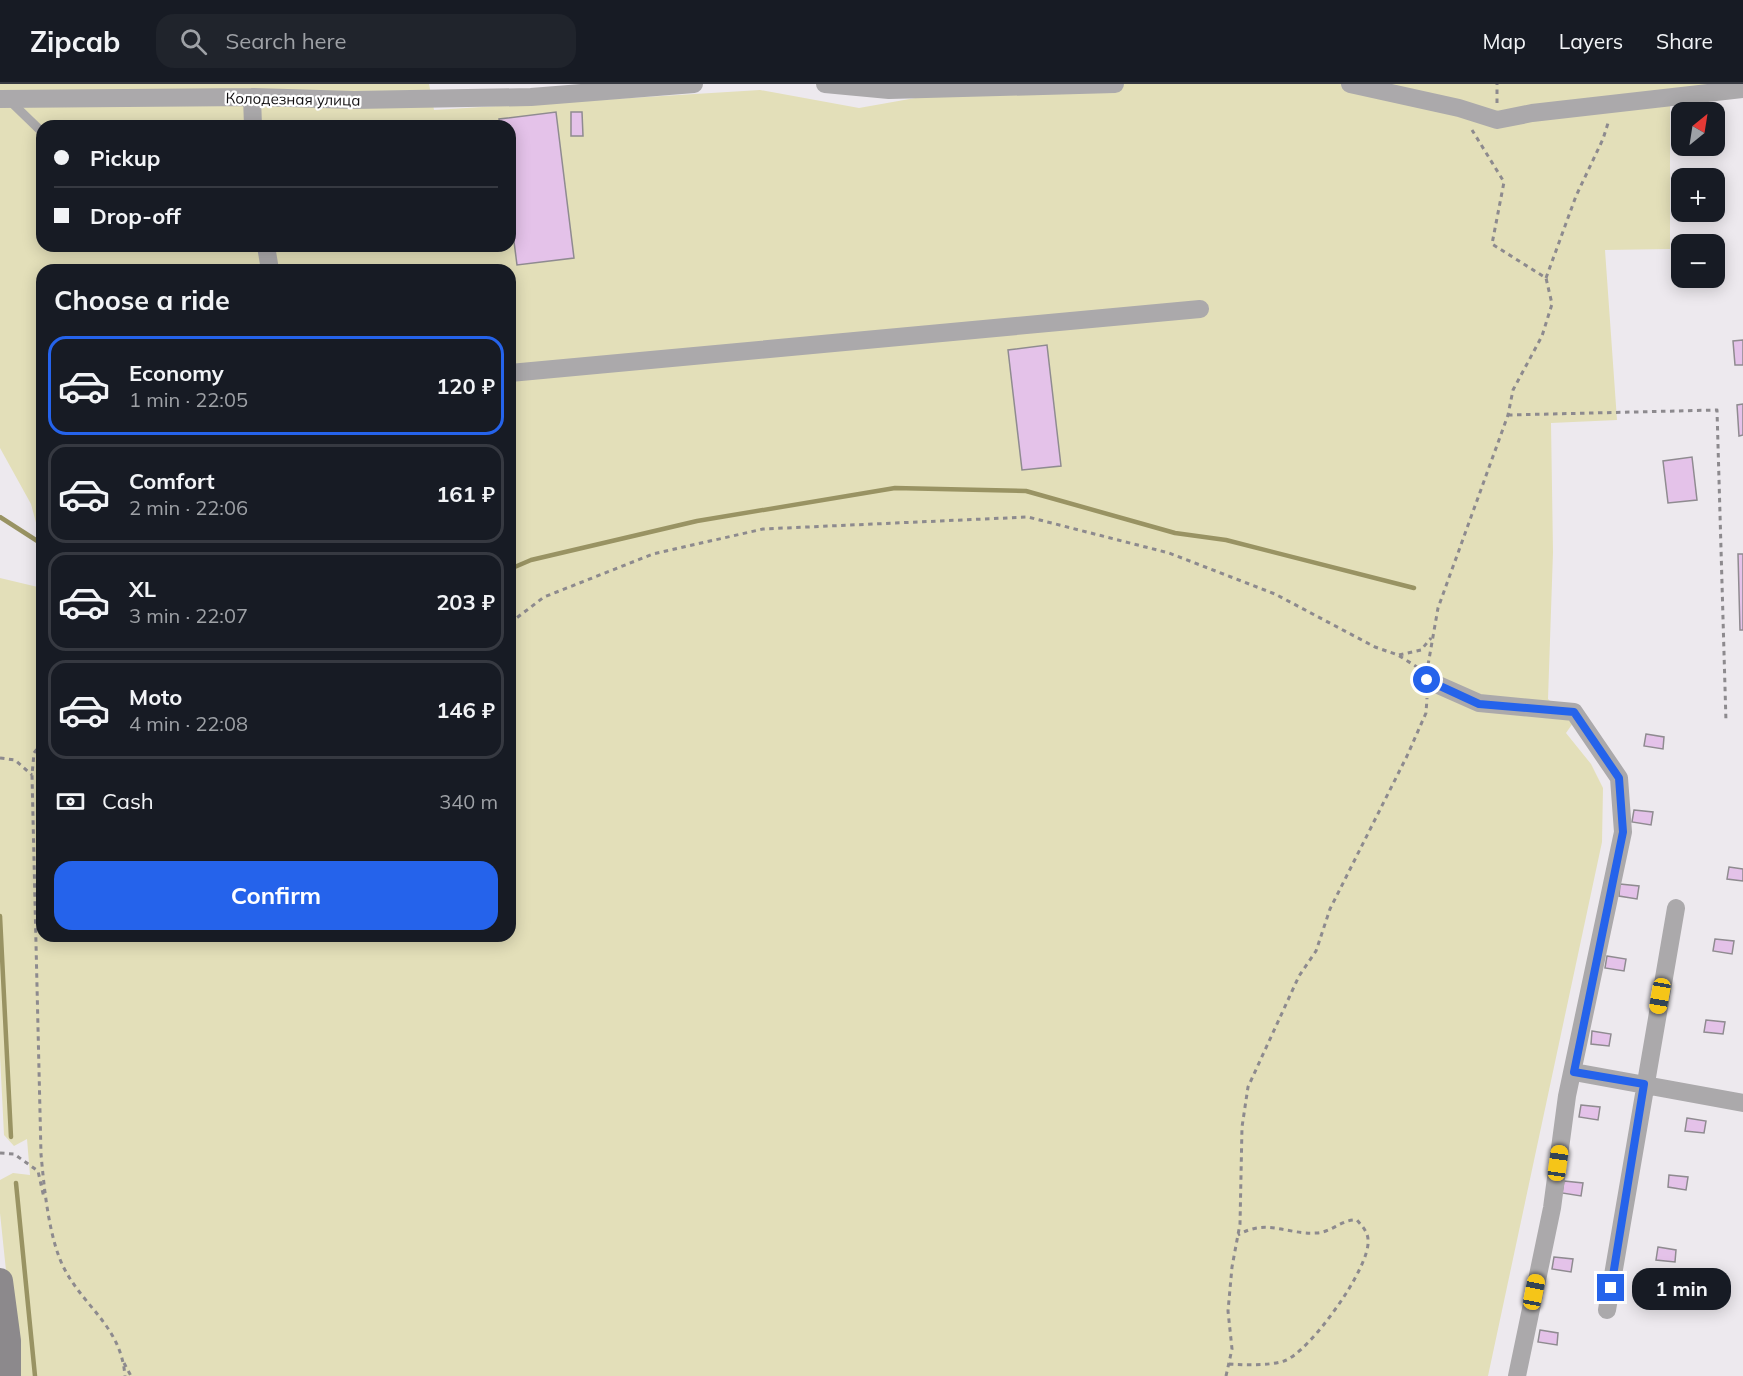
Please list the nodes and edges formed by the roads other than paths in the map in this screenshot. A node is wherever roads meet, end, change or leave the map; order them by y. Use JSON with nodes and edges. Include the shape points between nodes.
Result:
{"nodes":[{"id":1,"x":694,"y":84,"type":"edge"},
{"id":2,"x":825,"y":84,"type":"edge"},
{"id":3,"x":1115,"y":84,"type":"edge"},
{"id":4,"x":1350,"y":84,"type":"edge"},
{"id":5,"x":1743,"y":89,"type":"edge"},
{"id":6,"x":252,"y":97,"type":"junction"},
{"id":7,"x":4,"y":99,"type":"edge"},
{"id":8,"x":253,"y":120,"type":"edge"},
{"id":9,"x":36,"y":127,"type":"edge"},
{"id":10,"x":1200,"y":309,"type":"dead end"},
{"id":11,"x":516,"y":372,"type":"edge"},
{"id":12,"x":1427,"y":680,"type":"road end"},
{"id":13,"x":1676,"y":908,"type":"dead end"},
{"id":14,"x":1574,"y":1072,"type":"junction"},
{"id":15,"x":1644,"y":1084,"type":"junction"},
{"id":16,"x":1743,"y":1103,"type":"edge"},
{"id":17,"x":0,"y":1281,"type":"edge"},
{"id":18,"x":1607,"y":1310,"type":"dead end"},
{"id":19,"x":8,"y":1376,"type":"edge"},
{"id":20,"x":1517,"y":1376,"type":"edge"}],
"edges":[{"from":1,"to":6,"type":"street","name":"Колодезная улица","via":[[531,98]]},
{"from":2,"to":3,"type":"street","via":[[889,90]]},
{"from":4,"to":5,"type":"street","via":[[1497,120]]},
{"from":6,"to":7,"type":"street","name":"Колодезная улица"},
{"from":6,"to":8,"type":"street"},
{"from":7,"to":9,"type":"lane"},
{"from":10,"to":11,"type":"street"},
{"from":12,"to":14,"type":"street","via":[[1479,704],[1574,712],[1619,778],[1623,832]]},
{"from":13,"to":15,"type":"street"},
{"from":14,"to":15,"type":"street"},
{"from":14,"to":20,"type":"street","via":[[1567,1096],[1552,1208]]},
{"from":15,"to":16,"type":"street"},
{"from":15,"to":18,"type":"street"},
{"from":17,"to":19,"type":"street"}]}
